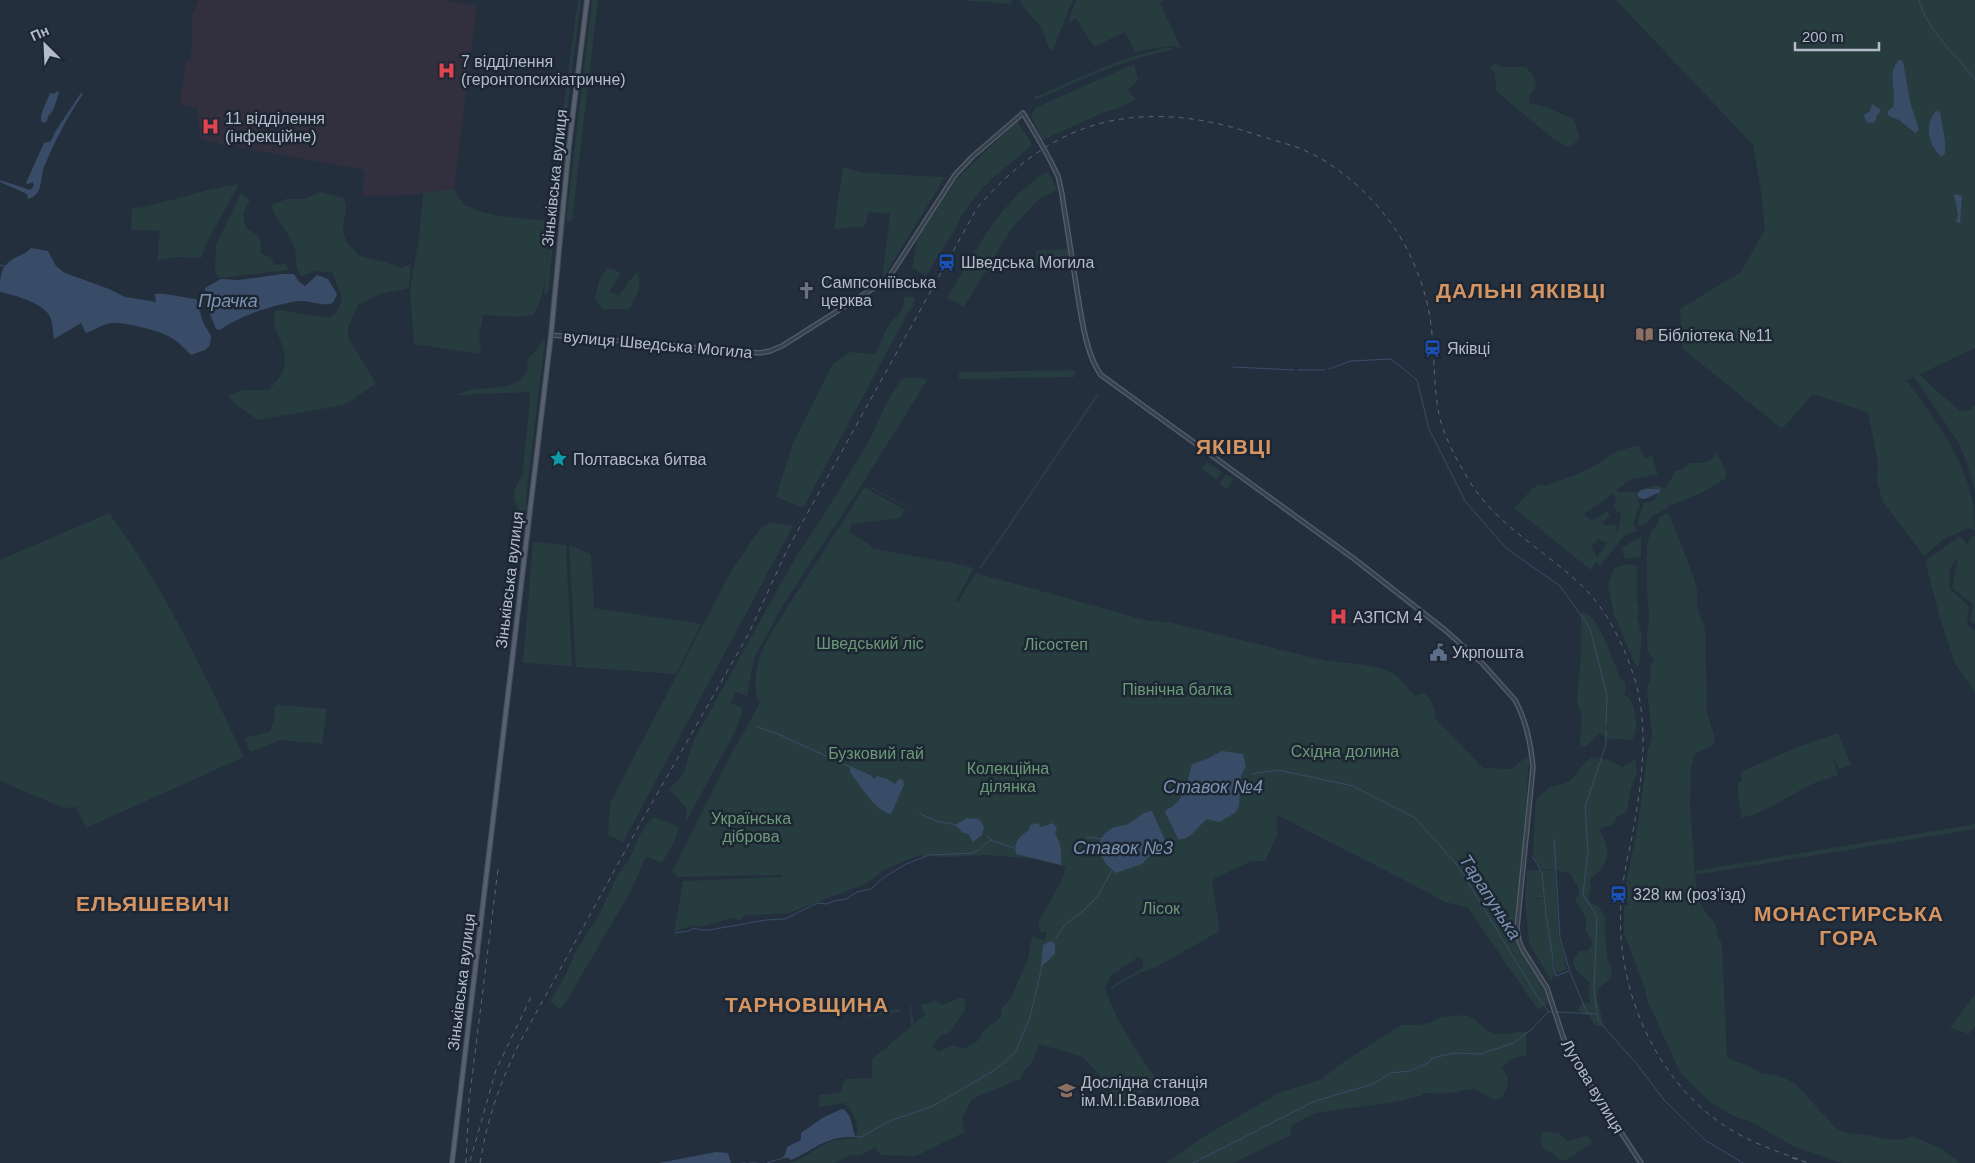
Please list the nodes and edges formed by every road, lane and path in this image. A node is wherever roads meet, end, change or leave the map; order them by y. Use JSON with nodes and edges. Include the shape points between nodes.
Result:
{"nodes":[{"id":1,"x":587,"y":0,"type":"edge"},
{"id":2,"x":1023,"y":113,"type":"joint"},
{"id":3,"x":551,"y":335,"type":"junction"},
{"id":4,"x":452,"y":1163,"type":"edge"},
{"id":5,"x":1641,"y":1163,"type":"edge"}],
"edges":[{"from":1,"to":3,"type":"main road","name":"Зіньківська вулиця"},
{"from":2,"to":3,"type":"street","name":"вулиця Шведська Могила","via":[[955,175],[888,279],[770,352]]},
{"from":2,"to":5,"type":"street","name":"Лугова вулиця","bridge":true,"via":[[1050,160],[1060,185],[1081,315],[1097,370],[1353,558],[1445,630],[1482,663],[1515,700],[1532,753],[1533,767],[1517,928],[1519,941],[1547,988],[1572,1057]]},
{"from":3,"to":4,"type":"main road","name":"Зіньківська вулиця"}]}
